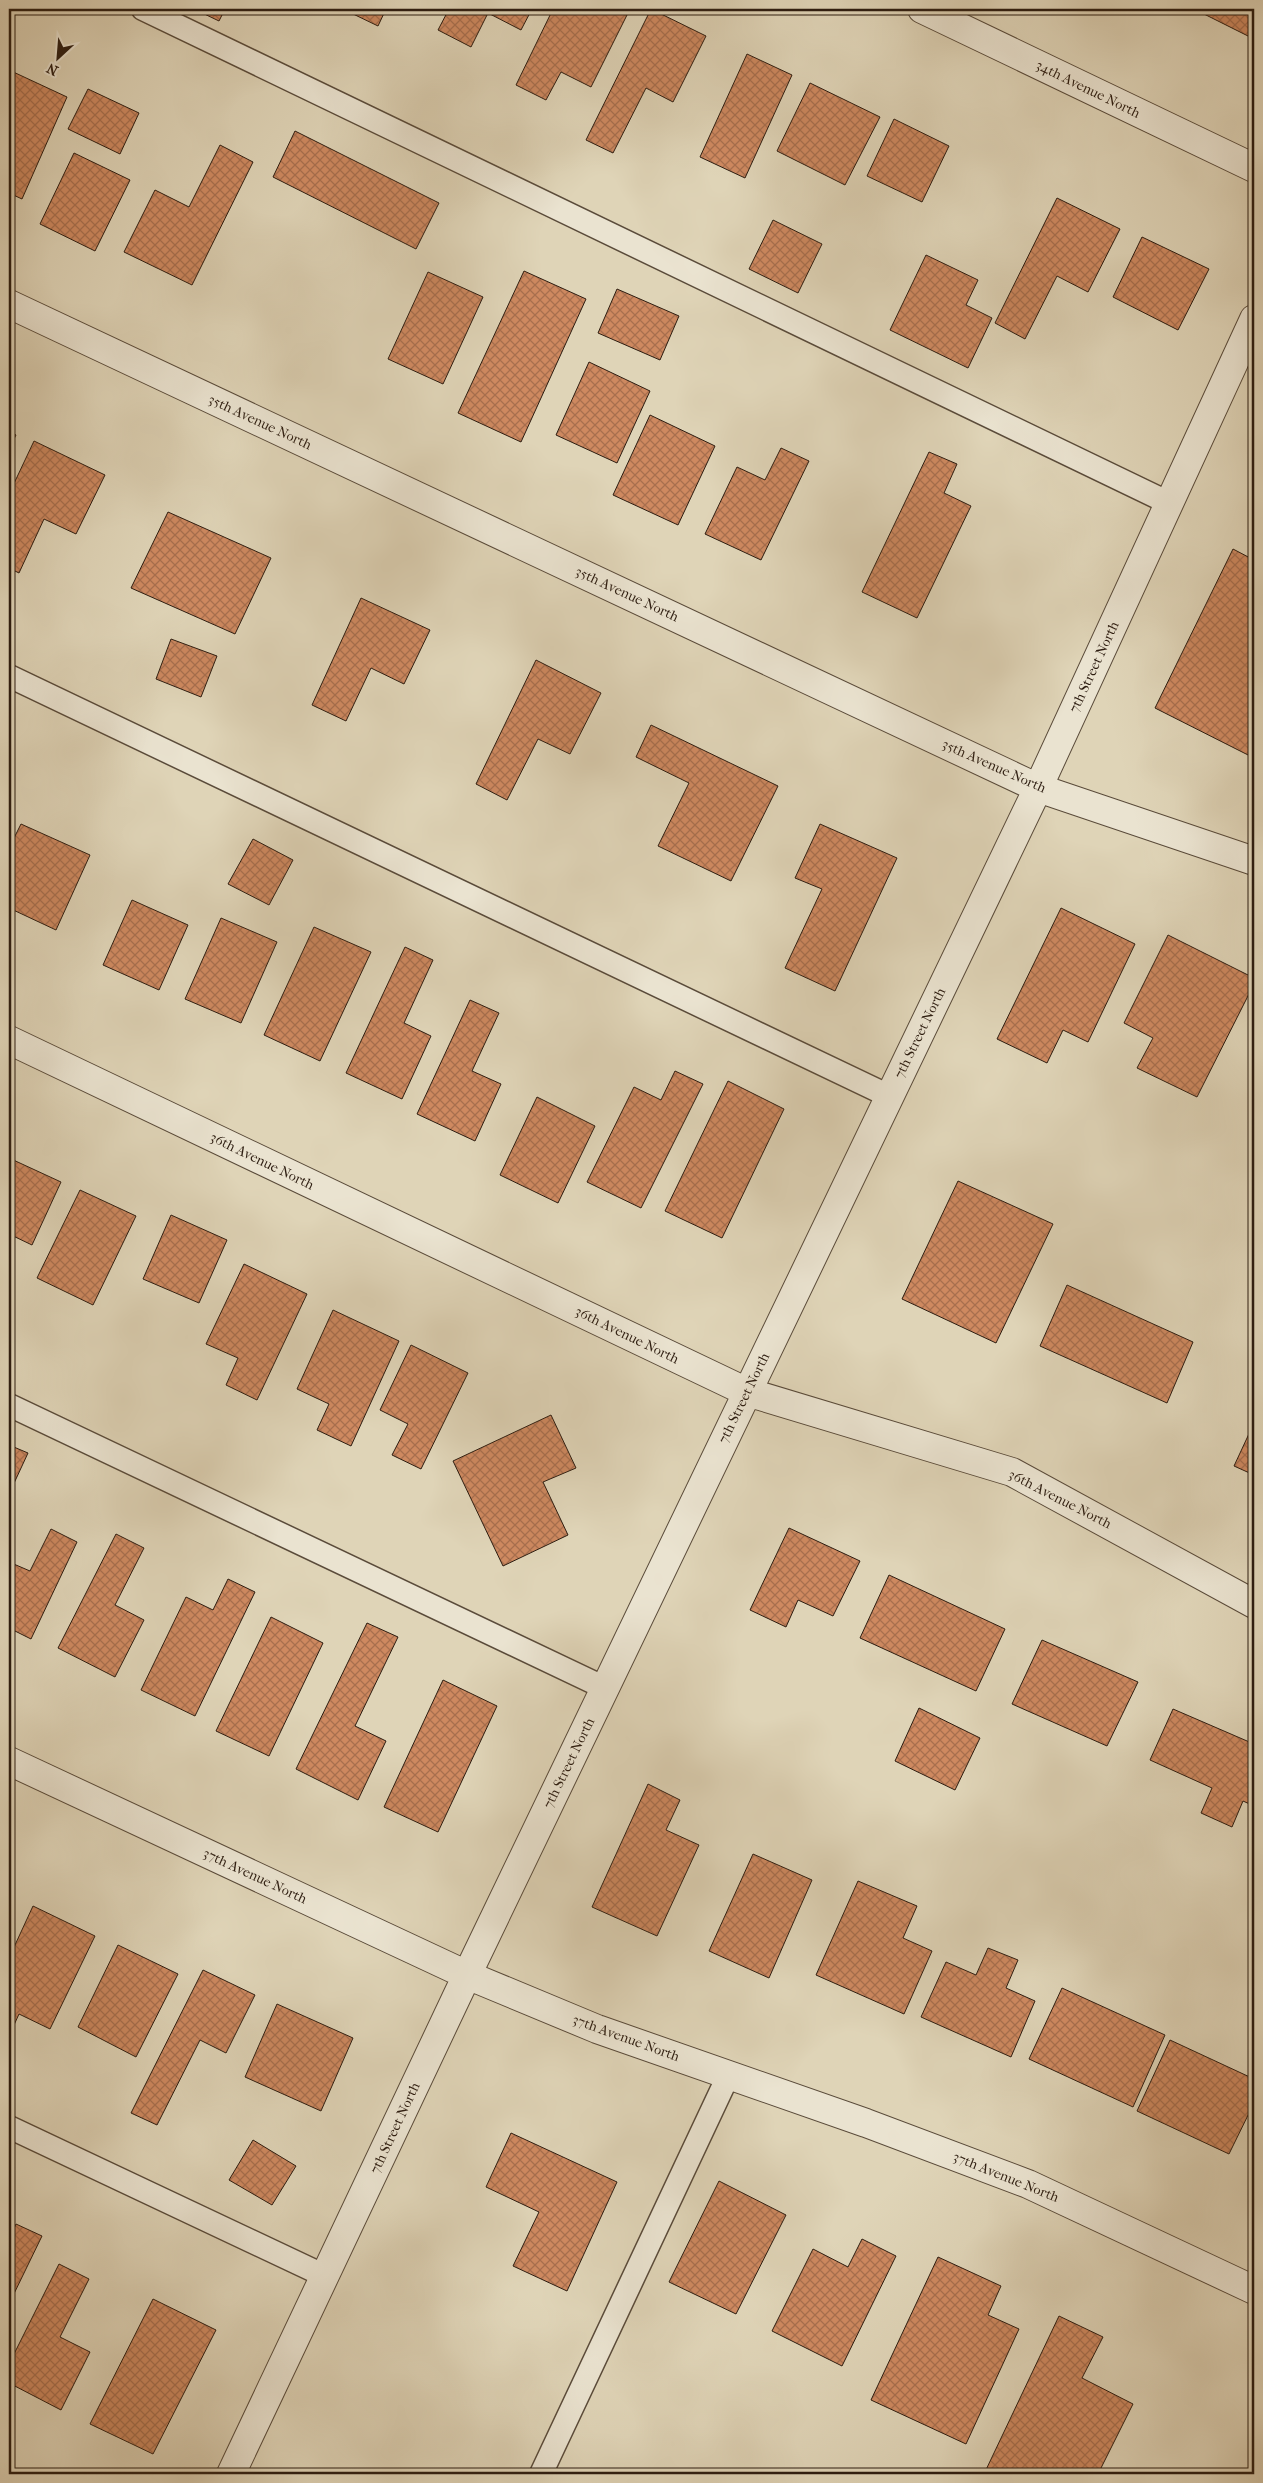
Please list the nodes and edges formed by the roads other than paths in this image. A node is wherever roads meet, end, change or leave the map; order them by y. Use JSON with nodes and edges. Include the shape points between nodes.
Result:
{"nodes":[{"id":1,"x":144,"y":9,"type":"edge"},
{"id":2,"x":922,"y":9,"type":"edge"},
{"id":3,"x":1254,"y":168,"type":"edge"},
{"id":4,"x":9,"y":304,"type":"edge"},
{"id":5,"x":1254,"y":319,"type":"edge"},
{"id":6,"x":1169,"y":503,"type":"junction"},
{"id":7,"x":9,"y":676,"type":"edge"},
{"id":8,"x":1038,"y":788,"type":"junction"},
{"id":9,"x":1254,"y":861,"type":"edge"},
{"id":10,"x":9,"y":1040,"type":"edge"},
{"id":11,"x":889,"y":1096,"type":"junction"},
{"id":12,"x":747,"y":1392,"type":"junction"},
{"id":13,"x":9,"y":1405,"type":"edge"},
{"id":14,"x":1254,"y":1604,"type":"edge"},
{"id":15,"x":605,"y":1688,"type":"junction"},
{"id":16,"x":9,"y":1760,"type":"edge"},
{"id":17,"x":467,"y":1975,"type":"junction"},
{"id":18,"x":729,"y":2074,"type":"junction"},
{"id":19,"x":9,"y":2127,"type":"edge"},
{"id":20,"x":325,"y":2276,"type":"junction"},
{"id":21,"x":1254,"y":2290,"type":"edge"},
{"id":22,"x":231,"y":2474,"type":"edge"},
{"id":23,"x":541,"y":2474,"type":"edge"}],
"edges":[{"from":1,"to":6,"type":"lane"},
{"from":2,"to":3,"type":"street","name":"34th Avenue North"},
{"from":4,"to":8,"type":"street","name":"35th Avenue North"},
{"from":5,"to":6,"type":"street","name":"7th Street North"},
{"from":6,"to":8,"type":"street","name":"7th Street North"},
{"from":7,"to":11,"type":"lane"},
{"from":8,"to":9,"type":"street","name":"35th Avenue North"},
{"from":8,"to":11,"type":"street","name":"7th Street North"},
{"from":10,"to":12,"type":"street","name":"36th Avenue North"},
{"from":11,"to":12,"type":"street","name":"7th Street North"},
{"from":12,"to":14,"type":"street","name":"36th Avenue North","via":[[1012,1472]]},
{"from":12,"to":15,"type":"street","name":"7th Street North"},
{"from":13,"to":15,"type":"lane"},
{"from":15,"to":17,"type":"street","name":"7th Street North"},
{"from":16,"to":17,"type":"street","name":"37th Avenue North"},
{"from":17,"to":18,"type":"street","name":"37th Avenue North","via":[[597,2029]]},
{"from":17,"to":20,"type":"street","name":"7th Street North"},
{"from":18,"to":21,"type":"street","name":"37th Avenue North","via":[[1028,2184]]},
{"from":18,"to":23,"type":"lane"},
{"from":19,"to":20,"type":"lane"},
{"from":20,"to":22,"type":"street","name":"7th Street North"}]}
